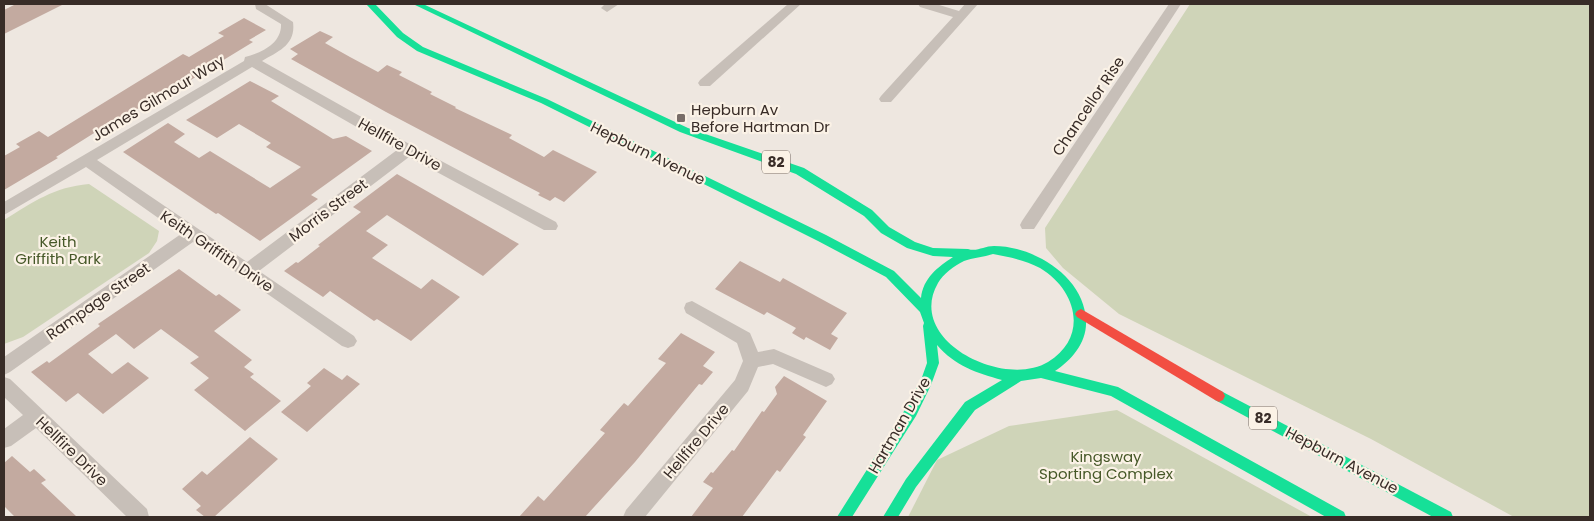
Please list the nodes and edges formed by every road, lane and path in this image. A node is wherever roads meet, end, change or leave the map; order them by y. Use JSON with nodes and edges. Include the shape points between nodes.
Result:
{"nodes":[{"id":1,"x":370,"y":4,"type":"edge"},
{"id":2,"x":417,"y":4,"type":"edge"},
{"id":3,"x":795,"y":4,"type":"edge"},
{"id":4,"x":924,"y":4,"type":"edge"},
{"id":5,"x":972,"y":4,"type":"edge"},
{"id":6,"x":1175,"y":4,"type":"edge"},
{"id":7,"x":260,"y":6,"type":"dead end"},
{"id":8,"x":960,"y":16,"type":"junction"},
{"id":9,"x":250,"y":60,"type":"junction"},
{"id":10,"x":705,"y":83,"type":"dead end"},
{"id":11,"x":886,"y":100,"type":"dead end"},
{"id":12,"x":408,"y":150,"type":"junction"},
{"id":13,"x":86,"y":160,"type":"junction"},
{"id":14,"x":4,"y":209,"type":"edge"},
{"id":15,"x":1028,"y":225,"type":"dead end"},
{"id":16,"x":550,"y":226,"type":"dead end"},
{"id":17,"x":192,"y":236,"type":"junction"},
{"id":18,"x":968,"y":253,"type":"junction"},
{"id":19,"x":248,"y":270,"type":"junction"},
{"id":20,"x":692,"y":308,"type":"dead end"},
{"id":21,"x":924,"y":308,"type":"junction"},
{"id":22,"x":1081,"y":314,"type":"junction"},
{"id":23,"x":929,"y":326,"type":"junction"},
{"id":24,"x":348,"y":341,"type":"dead end"},
{"id":25,"x":752,"y":361,"type":"junction"},
{"id":26,"x":4,"y":367,"type":"edge"},
{"id":27,"x":1043,"y":372,"type":"junction"},
{"id":28,"x":1018,"y":377,"type":"junction"},
{"id":29,"x":826,"y":379,"type":"dead end"},
{"id":30,"x":4,"y":385,"type":"edge"},
{"id":31,"x":37,"y":416,"type":"junction"},
{"id":32,"x":4,"y":440,"type":"edge"},
{"id":33,"x":140,"y":516,"type":"edge"},
{"id":34,"x":633,"y":517,"type":"edge"},
{"id":35,"x":844,"y":517,"type":"edge"},
{"id":36,"x":890,"y":517,"type":"edge"},
{"id":37,"x":1339,"y":517,"type":"edge"},
{"id":38,"x":1446,"y":517,"type":"edge"}],
"edges":[{"from":1,"to":21,"type":"main road","name":"Hepburn Avenue","number":"82","via":[[400,35],[420,49],[544,101],[822,238],[890,274]]},
{"from":2,"to":18,"type":"main road","number":"82","via":[[684,130],[800,171],[868,213],[885,230],[911,244],[933,252]]},
{"from":3,"to":10,"type":"street"},
{"from":4,"to":8,"type":"street"},
{"from":5,"to":8,"type":"street"},
{"from":6,"to":15,"type":"street","name":"Chancellor Rise"},
{"from":7,"to":9,"type":"street","name":"James Gilmour Way","via":[[286,22],[288,33],[283,43]]},
{"from":8,"to":11,"type":"street"},
{"from":9,"to":12,"type":"street","name":"Hellfire Drive"},
{"from":9,"to":13,"type":"street","name":"James Gilmour Way"},
{"from":12,"to":16,"type":"street","name":"Hellfire Drive"},
{"from":12,"to":19,"type":"street","name":"Morris Street"},
{"from":13,"to":14,"type":"street","name":"James Gilmour Way"},
{"from":13,"to":17,"type":"street","name":"Keith Griffith Drive"},
{"from":17,"to":19,"type":"street","name":"Keith Griffith Drive"},
{"from":17,"to":26,"type":"street","name":"Rampage Street"},
{"from":18,"to":21,"type":"main road","number":"82","via":[[947,263],[934,274],[926,292]]},
{"from":18,"to":22,"type":"main road","number":"82","via":[[993,250],[1021,255],[1051,270],[1072,291]]},
{"from":19,"to":24,"type":"street","name":"Keith Griffith Drive"},
{"from":20,"to":25,"type":"street","via":[[744,338]]},
{"from":21,"to":23,"type":"main road","number":"82"},
{"from":22,"to":27,"type":"main road","number":"82","via":[[1081,332],[1074,349],[1059,364]]},
{"from":22,"to":38,"type":"main road","name":"Hepburn Avenue","number":"82","via":[[1202,387]]},
{"from":23,"to":28,"type":"main road","number":"82","via":[[940,343],[956,358],[985,372]]},
{"from":23,"to":35,"type":"main road","name":"Hartman Drive","via":[[933,364],[926,381],[911,412]]},
{"from":25,"to":29,"type":"street","via":[[774,356]]},
{"from":25,"to":34,"type":"street","name":"Hellfire Drive","via":[[742,385]]},
{"from":27,"to":28,"type":"main road","number":"82"},
{"from":27,"to":37,"type":"main road","number":"82","via":[[1114,391]]},
{"from":28,"to":36,"type":"main road","via":[[970,406],[911,483]]},
{"from":30,"to":31,"type":"street","name":"Hellfire Drive"},
{"from":31,"to":32,"type":"street"},
{"from":31,"to":33,"type":"street","name":"Hellfire Drive"}]}
